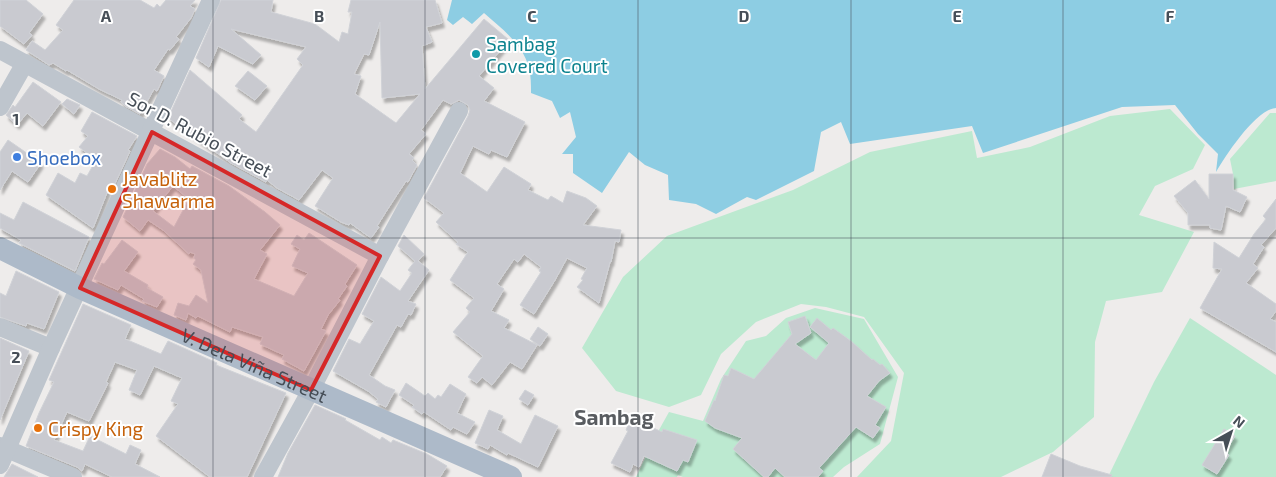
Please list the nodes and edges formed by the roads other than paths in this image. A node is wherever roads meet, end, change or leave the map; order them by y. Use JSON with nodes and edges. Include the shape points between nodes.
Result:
{"nodes":[{"id":1,"x":211,"y":0,"type":"edge"},
{"id":2,"x":0,"y":50,"type":"edge"},
{"id":3,"x":25,"y":63,"type":"junction"},
{"id":4,"x":0,"y":107,"type":"edge"},
{"id":5,"x":459,"y":111,"type":"dead end"},
{"id":6,"x":152,"y":132,"type":"junction"},
{"id":7,"x":0,"y":248,"type":"edge"},
{"id":8,"x":380,"y":256,"type":"junction"},
{"id":9,"x":80,"y":288,"type":"junction"},
{"id":10,"x":0,"y":327,"type":"edge"},
{"id":11,"x":51,"y":348,"type":"junction"},
{"id":12,"x":311,"y":390,"type":"junction"},
{"id":13,"x":2,"y":453,"type":"edge"},
{"id":14,"x":73,"y":477,"type":"edge"},
{"id":15,"x":263,"y":477,"type":"edge"},
{"id":16,"x":511,"y":477,"type":"edge"}],
"edges":[{"from":1,"to":6,"type":"street"},
{"from":2,"to":3,"type":"street","name":"Sor D. Rubio Street"},
{"from":3,"to":4,"type":"street"},
{"from":3,"to":6,"type":"street","name":"Sor D. Rubio Street"},
{"from":5,"to":8,"type":"street"},
{"from":6,"to":8,"type":"street","name":"Sor D. Rubio Street"},
{"from":6,"to":9,"type":"street"},
{"from":7,"to":9,"type":"main road","name":"V. Dela Viña Street"},
{"from":8,"to":12,"type":"street"},
{"from":9,"to":11,"type":"street"},
{"from":9,"to":12,"type":"main road","name":"V. Dela Viña Street"},
{"from":10,"to":11,"type":"street"},
{"from":11,"to":13,"type":"street"},
{"from":12,"to":15,"type":"street"},
{"from":12,"to":16,"type":"main road","name":"V. Dela Viña Street"},
{"from":13,"to":14,"type":"street"}]}
